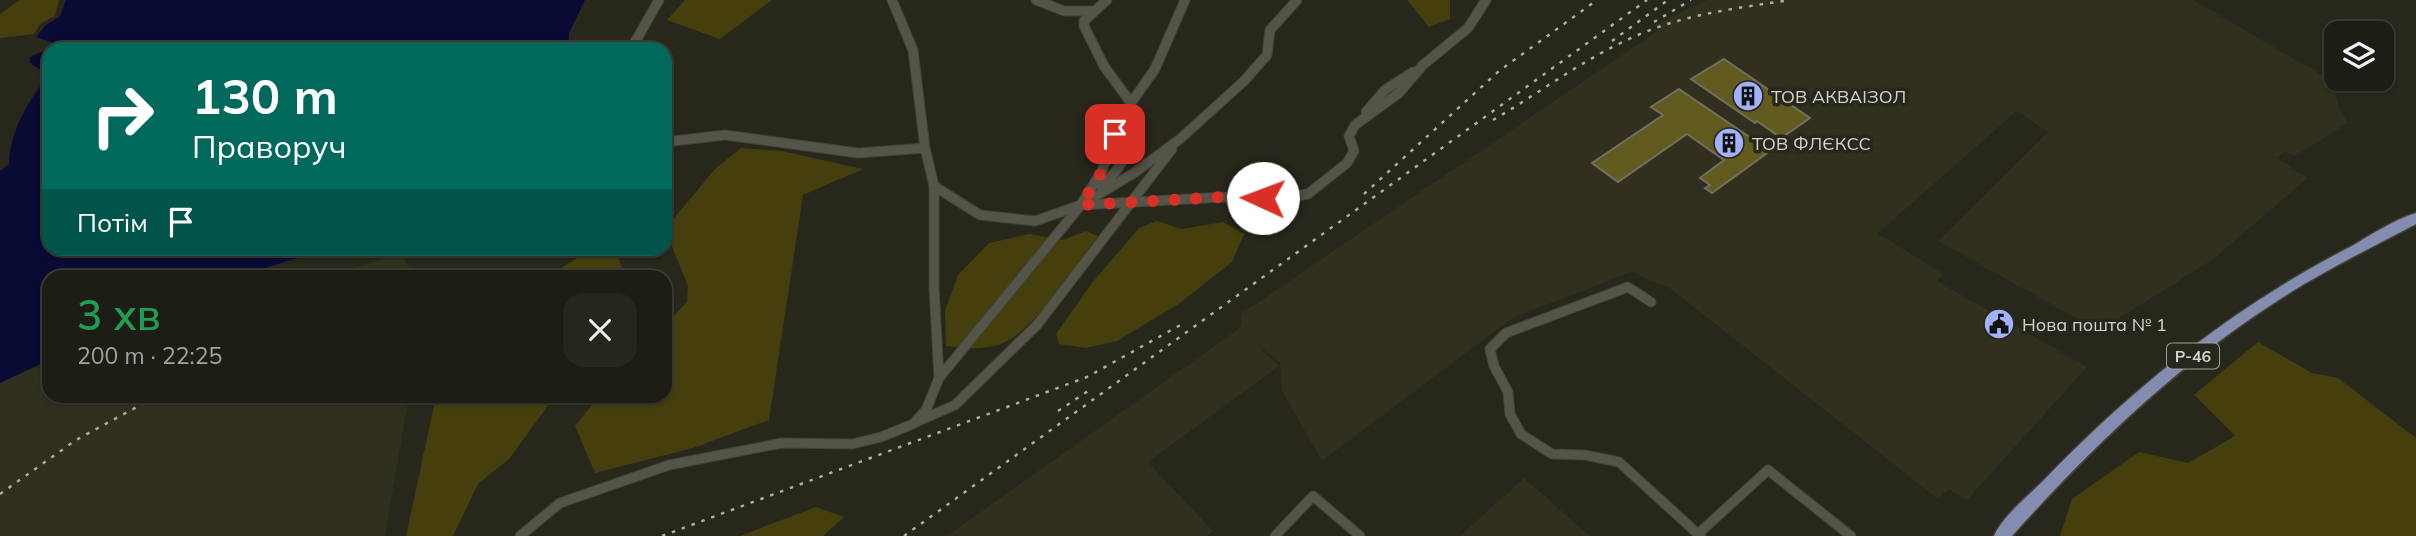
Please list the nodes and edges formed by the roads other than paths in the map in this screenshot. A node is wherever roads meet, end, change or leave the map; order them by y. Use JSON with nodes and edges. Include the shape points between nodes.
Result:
{"nodes":[{"id":1,"x":659,"y":0,"type":"edge"},
{"id":2,"x":892,"y":0,"type":"edge"},
{"id":3,"x":1036,"y":0,"type":"edge"},
{"id":4,"x":1107,"y":0,"type":"edge"},
{"id":5,"x":1185,"y":0,"type":"edge"},
{"id":6,"x":1297,"y":0,"type":"edge"},
{"id":7,"x":1486,"y":0,"type":"edge"},
{"id":8,"x":1094,"y":11,"type":"junction"},
{"id":9,"x":635,"y":42,"type":"edge"},
{"id":10,"x":1131,"y":103,"type":"junction"},
{"id":11,"x":1180,"y":139,"type":"junction"},
{"id":12,"x":672,"y":141,"type":"edge"},
{"id":13,"x":925,"y":148,"type":"junction"},
{"id":14,"x":934,"y":186,"type":"junction"},
{"id":15,"x":1131,"y":203,"type":"junction"},
{"id":16,"x":1081,"y":205,"type":"junction"},
{"id":17,"x":2416,"y":218,"type":"edge"},
{"id":18,"x":1651,"y":302,"type":"dead end"},
{"id":19,"x":939,"y":378,"type":"junction"},
{"id":20,"x":913,"y":424,"type":"junction"},
{"id":21,"x":1700,"y":535,"type":"edge"},
{"id":22,"x":520,"y":536,"type":"edge"},
{"id":23,"x":1275,"y":536,"type":"edge"},
{"id":24,"x":1360,"y":536,"type":"edge"},
{"id":25,"x":1851,"y":536,"type":"edge"},
{"id":26,"x":2002,"y":536,"type":"edge"}],
"edges":[{"from":1,"to":9,"type":"street"},
{"from":2,"to":13,"type":"street","via":[[913,50]]},
{"from":3,"to":8,"type":"street","via":[[1048,7]]},
{"from":4,"to":8,"type":"street"},
{"from":5,"to":10,"type":"street","via":[[1155,69]]},
{"from":6,"to":11,"type":"street","via":[[1270,30],[1267,55]]},
{"from":7,"to":15,"type":"street","via":[[1468,28],[1423,65],[1399,93],[1355,125],[1349,136],[1354,151],[1347,163],[1308,194],[1282,199],[1224,197]]},
{"from":8,"to":10,"type":"street","via":[[1084,26]]},
{"from":10,"to":16,"type":"street","via":[[1102,171]]},
{"from":10,"to":16,"type":"street","via":[[1135,119],[1132,151]]},
{"from":11,"to":15,"type":"street"},
{"from":11,"to":16,"type":"street"},
{"from":12,"to":13,"type":"street","via":[[725,135],[858,153]]},
{"from":13,"to":14,"type":"street"},
{"from":14,"to":16,"type":"street","via":[[980,215],[1010,220],[1035,221]]},
{"from":14,"to":19,"type":"street"},
{"from":15,"to":16,"type":"street"},
{"from":15,"to":20,"type":"street","via":[[1037,325],[988,376],[956,405]]},
{"from":16,"to":19,"type":"street"},
{"from":17,"to":26,"type":"main road","number":"Р-46","via":[[2246,314],[2121,412]]},
{"from":18,"to":21,"type":"street","via":[[1628,288],[1506,333],[1490,349],[1521,434],[1552,454],[1619,462]]},
{"from":19,"to":20,"type":"street","via":[[926,410]]},
{"from":20,"to":22,"type":"street","via":[[852,444],[782,443],[669,465],[560,503]]},
{"from":21,"to":25,"type":"street","via":[[1768,470]]},
{"from":23,"to":24,"type":"street","via":[[1313,496]]}]}
